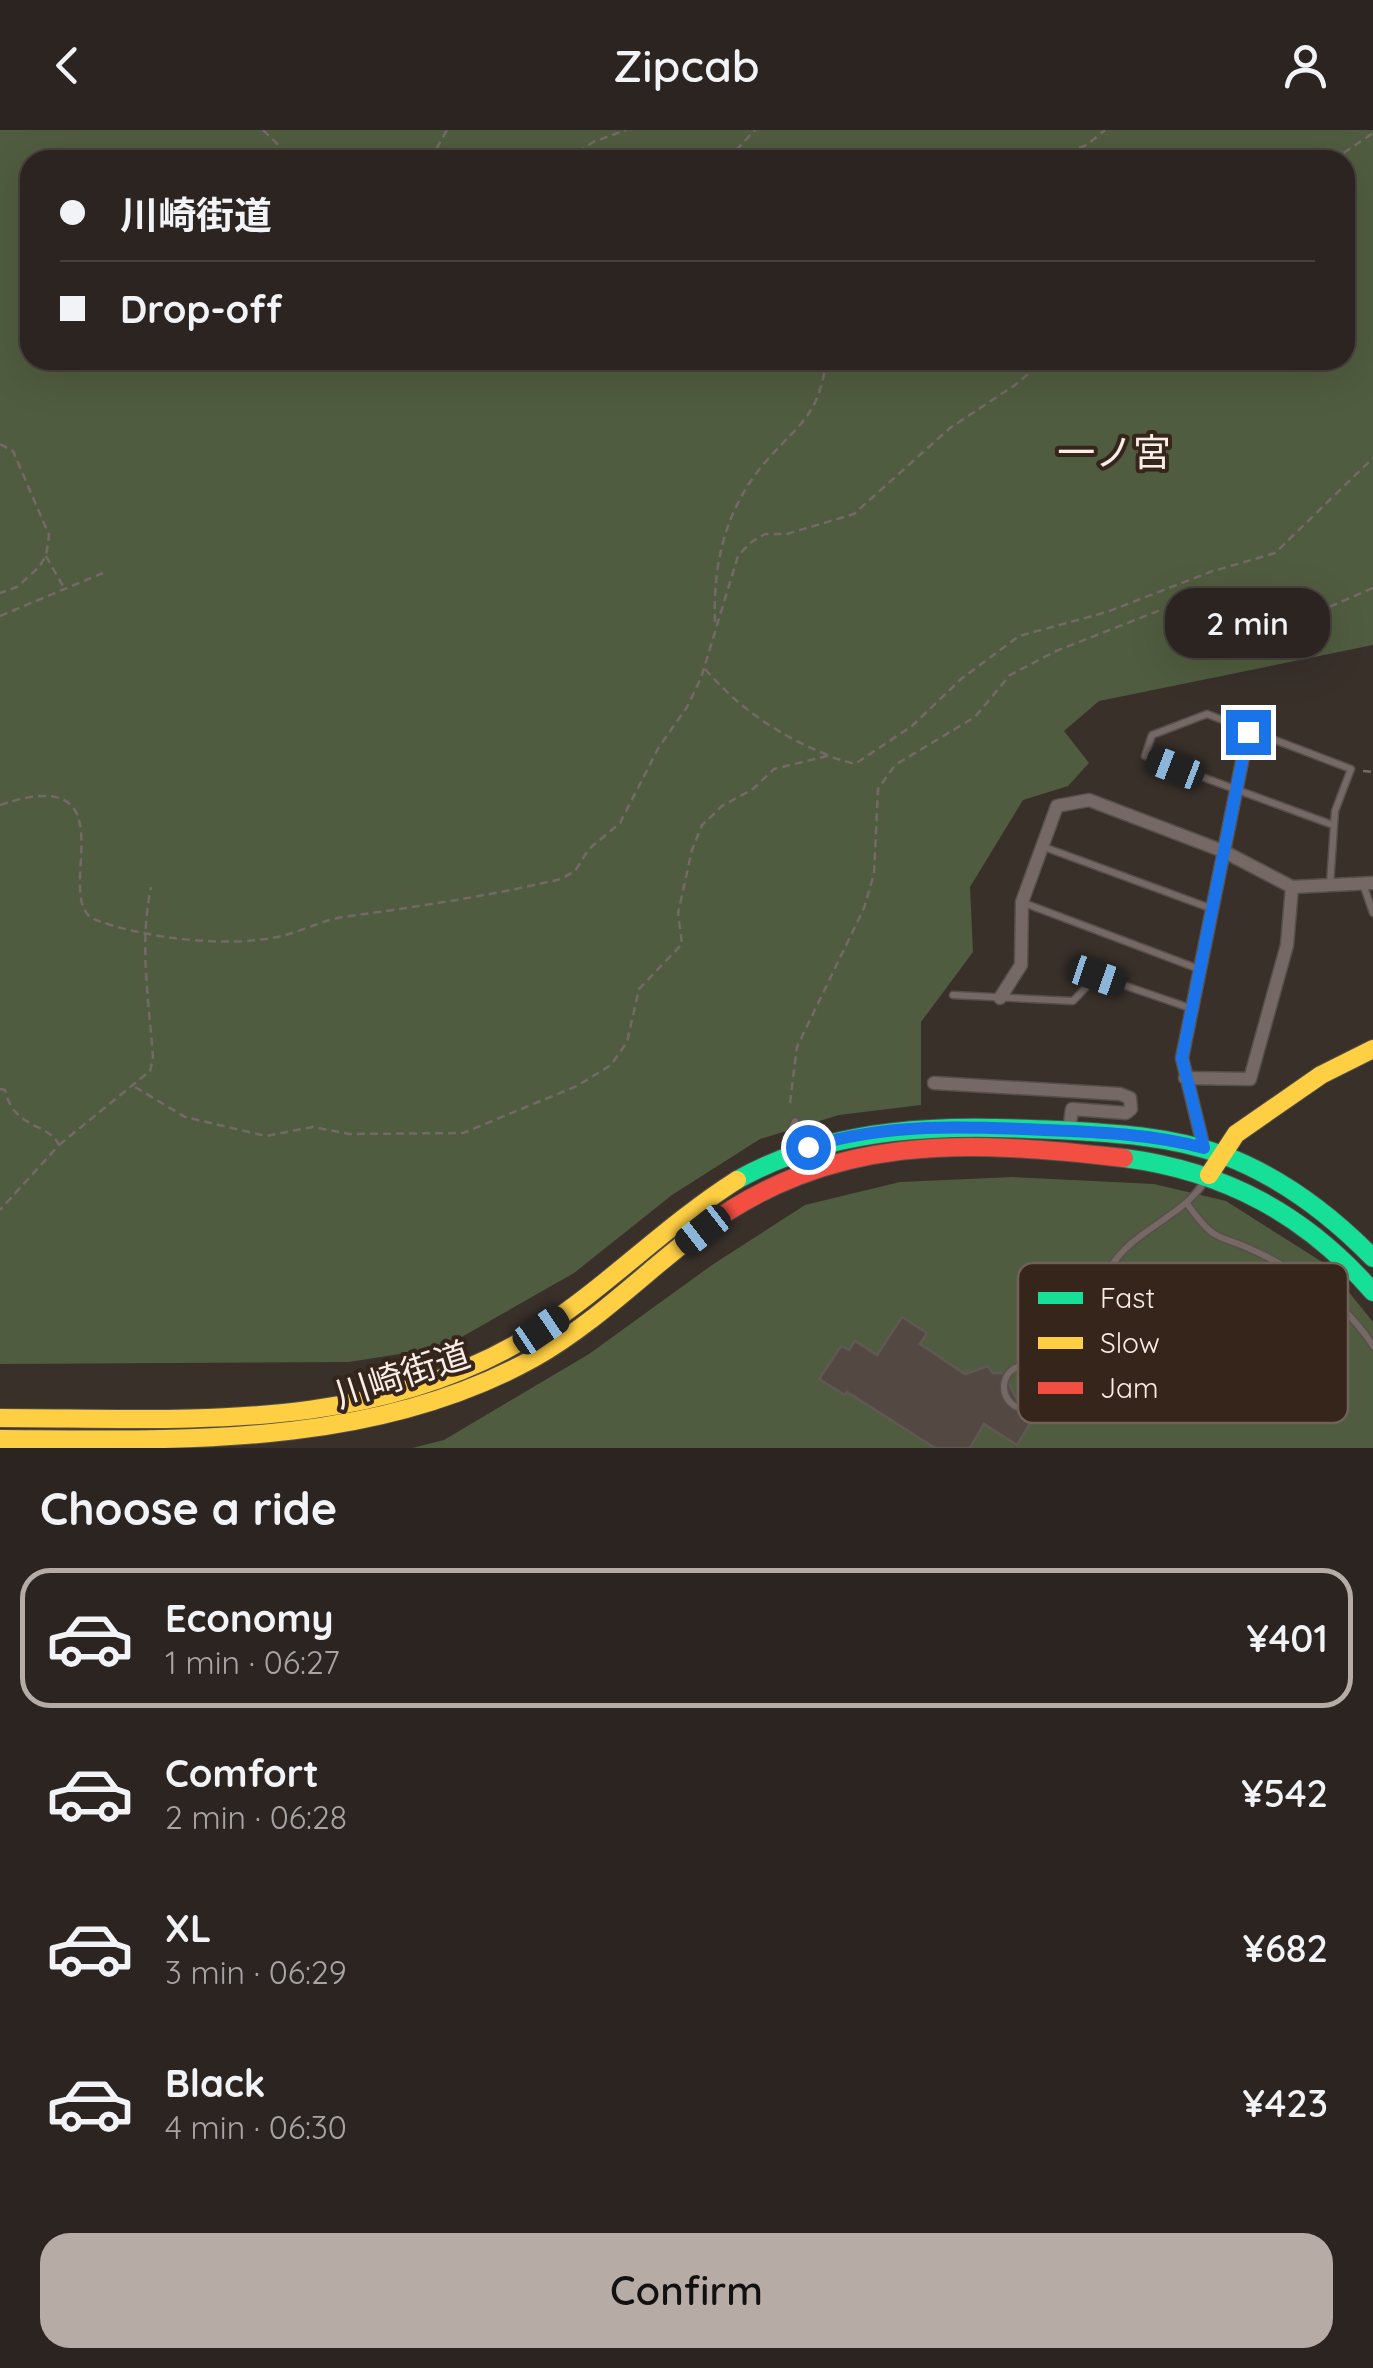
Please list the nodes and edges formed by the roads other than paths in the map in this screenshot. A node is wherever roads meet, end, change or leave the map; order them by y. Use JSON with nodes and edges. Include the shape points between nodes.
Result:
{"nodes":[{"id":1,"x":1248,"y":732,"type":"junction"},
{"id":2,"x":1235,"y":790,"type":"junction"},
{"id":3,"x":1333,"y":825,"type":"junction"},
{"id":4,"x":1042,"y":846,"type":"junction"},
{"id":5,"x":1223,"y":851,"type":"junction"},
{"id":6,"x":1368,"y":883,"type":"edge"},
{"id":7,"x":1330,"y":884,"type":"junction"},
{"id":8,"x":1292,"y":887,"type":"junction"},
{"id":9,"x":1022,"y":902,"type":"junction"},
{"id":10,"x":1212,"y":908,"type":"junction"},
{"id":11,"x":1373,"y":913,"type":"edge"},
{"id":12,"x":1200,"y":970,"type":"junction"},
{"id":13,"x":953,"y":995,"type":"dead end"},
{"id":14,"x":1000,"y":998,"type":"junction"},
{"id":15,"x":1192,"y":1009,"type":"junction"},
{"id":16,"x":1373,"y":1048,"type":"edge"},
{"id":17,"x":1185,"y":1078,"type":"junction"},
{"id":18,"x":934,"y":1083,"type":"dead end"},
{"id":19,"x":795,"y":1121,"type":"dead end"},
{"id":20,"x":1069,"y":1131,"type":"junction"},
{"id":21,"x":1213,"y":1151,"type":"junction"},
{"id":22,"x":796,"y":1152,"type":"junction"},
{"id":23,"x":803,"y":1172,"type":"junction"},
{"id":24,"x":1209,"y":1176,"type":"junction"},
{"id":25,"x":1297,"y":1192,"type":"junction"},
{"id":26,"x":1188,"y":1205,"type":"junction"},
{"id":27,"x":1373,"y":1238,"type":"edge"},
{"id":28,"x":1373,"y":1258,"type":"edge"},
{"id":29,"x":1116,"y":1263,"type":"edge"},
{"id":30,"x":1274,"y":1263,"type":"edge"},
{"id":31,"x":1346,"y":1263,"type":"edge"},
{"id":32,"x":1348,"y":1265,"type":"edge"},
{"id":33,"x":1373,"y":1292,"type":"edge"},
{"id":34,"x":1348,"y":1316,"type":"edge"},
{"id":35,"x":1373,"y":1346,"type":"edge"},
{"id":36,"x":1018,"y":1368,"type":"edge"},
{"id":37,"x":1018,"y":1405,"type":"edge"},
{"id":38,"x":0,"y":1418,"type":"edge"},
{"id":39,"x":0,"y":1439,"type":"edge"}],
"edges":[{"from":1,"to":2,"type":"street"},
{"from":1,"to":2,"type":"lane","via":[[1207,714],[1152,735],[1145,756]]},
{"from":1,"to":3,"type":"lane","via":[[1352,770]]},
{"from":2,"to":3,"type":"lane"},
{"from":2,"to":5,"type":"street"},
{"from":3,"to":7,"type":"lane"},
{"from":4,"to":5,"type":"street","via":[[1057,806],[1089,800]]},
{"from":4,"to":9,"type":"street"},
{"from":4,"to":10,"type":"lane"},
{"from":5,"to":8,"type":"street"},
{"from":5,"to":10,"type":"street"},
{"from":6,"to":7,"type":"street"},
{"from":6,"to":11,"type":"lane"},
{"from":7,"to":8,"type":"street"},
{"from":8,"to":17,"type":"street","via":[[1287,945],[1250,1079]]},
{"from":9,"to":12,"type":"lane"},
{"from":9,"to":14,"type":"street","via":[[1022,964]]},
{"from":10,"to":12,"type":"street"},
{"from":12,"to":15,"type":"street"},
{"from":13,"to":14,"type":"lane"},
{"from":14,"to":15,"type":"lane","via":[[1073,1001],[1097,976]]},
{"from":15,"to":17,"type":"street","via":[[1182,1058]]},
{"from":16,"to":21,"type":"main road"},
{"from":17,"to":21,"type":"street"},
{"from":18,"to":20,"type":"street","via":[[1130,1098],[1126,1113],[1072,1109]]},
{"from":19,"to":22,"type":"lane","via":[[790,1133]]},
{"from":20,"to":21,"type":"main road","name":"川崎街道","via":[[1143,1136]]},
{"from":20,"to":22,"type":"main road","name":"川崎街道","via":[[924,1125],[864,1132]]},
{"from":21,"to":24,"type":"main road"},
{"from":21,"to":25,"type":"main road","name":"川崎街道"},
{"from":22,"to":23,"type":"lane"},
{"from":22,"to":38,"type":"main road","name":"川崎街道","via":[[728,1186],[541,1330],[488,1360],[406,1392],[348,1408],[260,1419]]},
{"from":23,"to":24,"type":"main road","name":"川崎街道","via":[[891,1150],[951,1146],[1128,1157]]},
{"from":23,"to":39,"type":"main road","name":"川崎街道","via":[[725,1213],[538,1356],[433,1406],[346,1429],[258,1439]]},
{"from":24,"to":26,"type":"lane"},
{"from":24,"to":31,"type":"main road","name":"川崎街道","via":[[1302,1223]]},
{"from":25,"to":27,"type":"main road"},
{"from":25,"to":28,"type":"main road","name":"川崎街道"},
{"from":26,"to":29,"type":"lane","via":[[1146,1232]]},
{"from":26,"to":30,"type":"lane","via":[[1209,1234]]},
{"from":32,"to":33,"type":"main road","name":"川崎街道"},
{"from":34,"to":35,"type":"lane"},
{"from":36,"to":37,"type":"lane","via":[[1004,1388]]}]}
